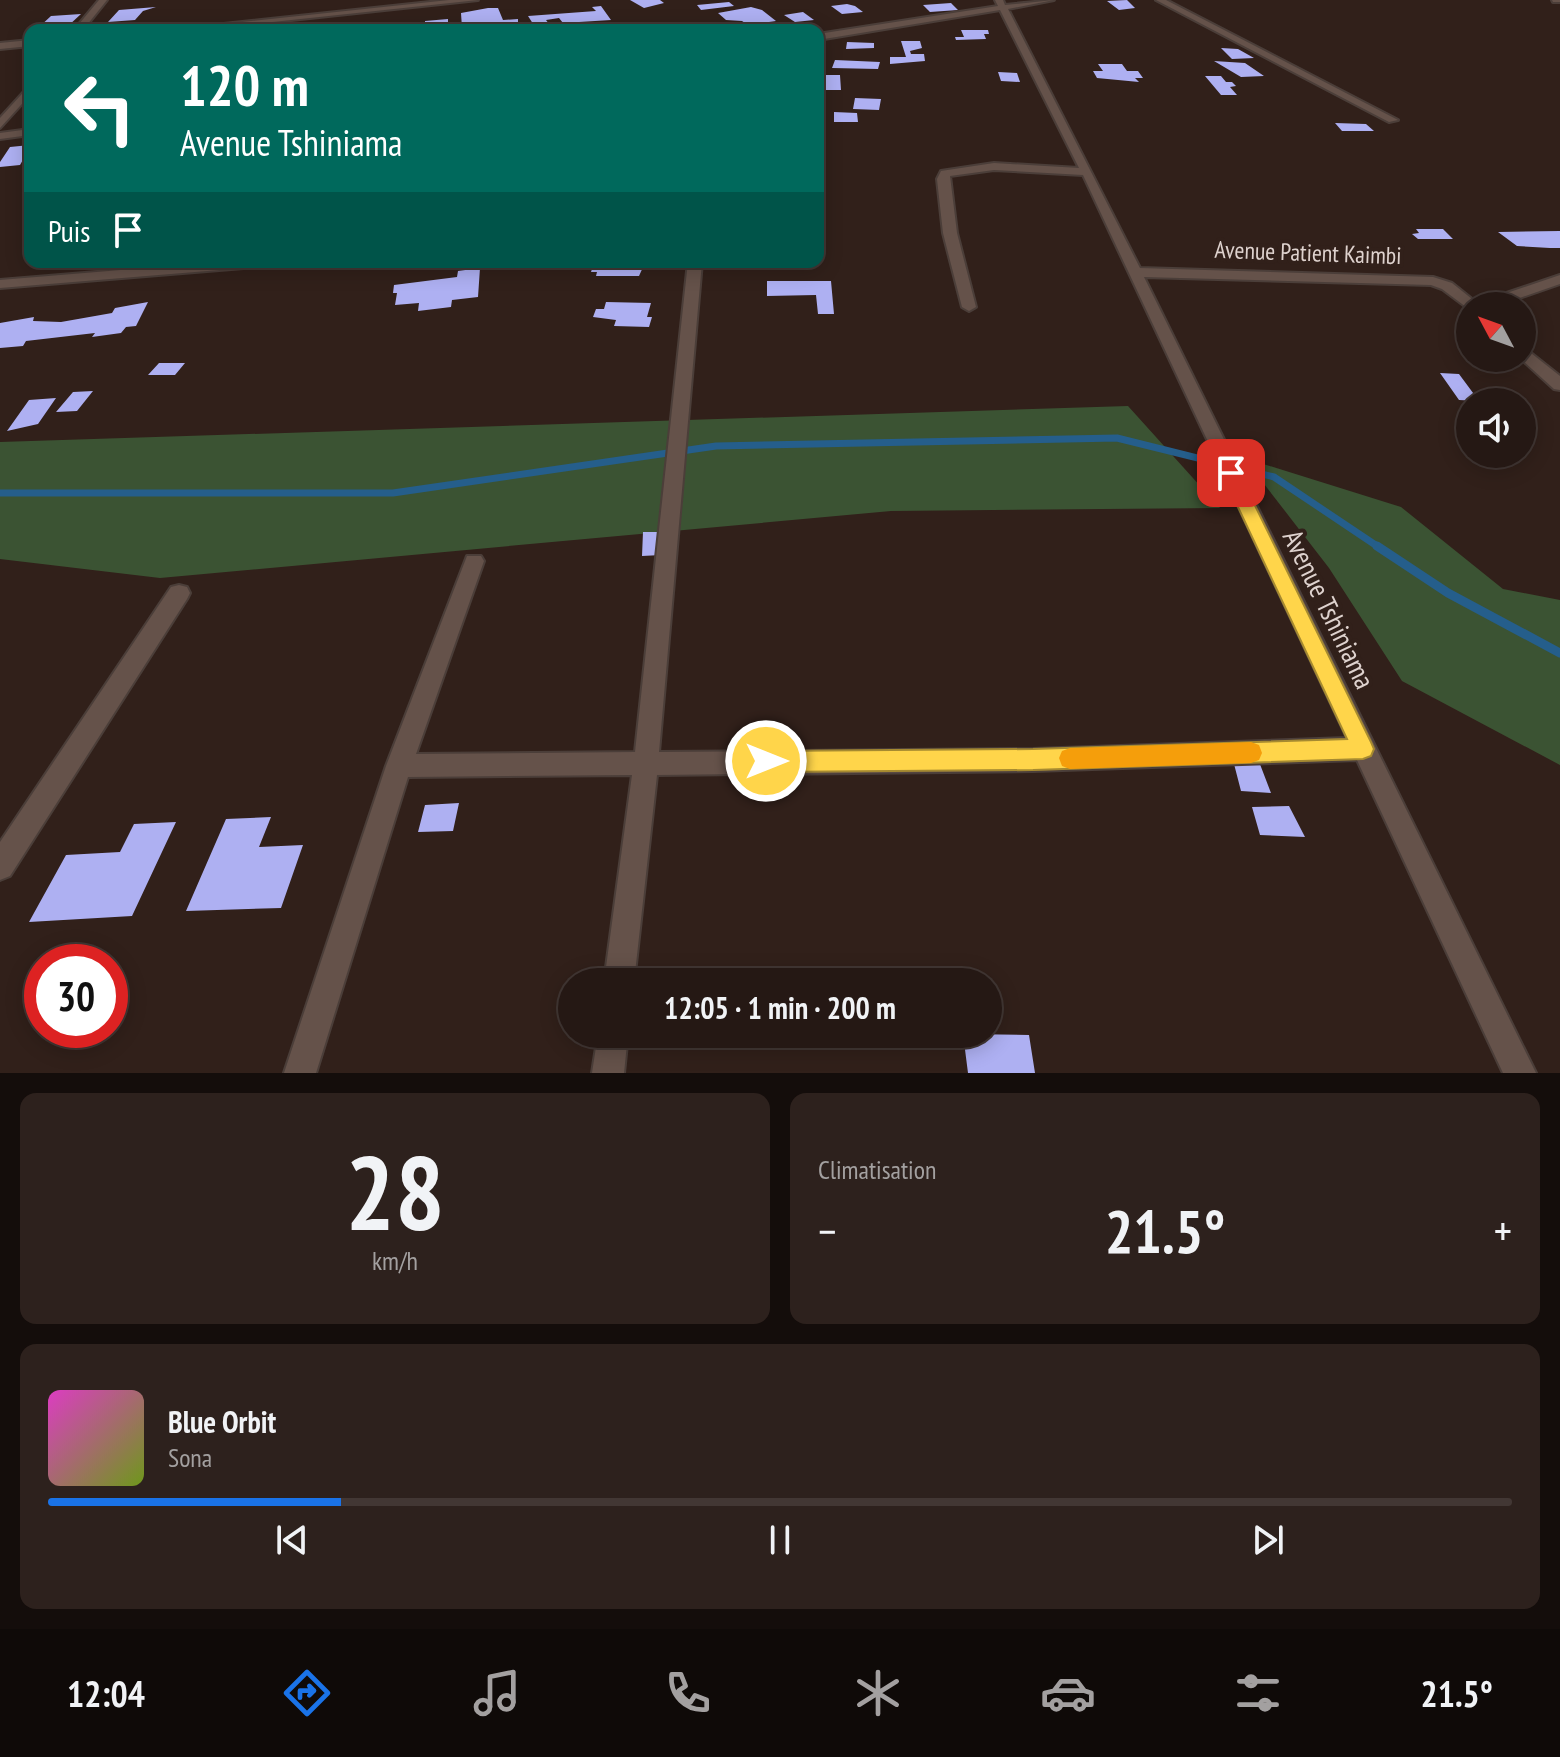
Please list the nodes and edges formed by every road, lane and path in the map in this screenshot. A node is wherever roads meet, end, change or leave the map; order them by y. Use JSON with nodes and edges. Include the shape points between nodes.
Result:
{"nodes":[{"id":1,"x":103,"y":0,"type":"edge"},
{"id":2,"x":474,"y":0,"type":"edge"},
{"id":3,"x":1050,"y":0,"type":"edge"},
{"id":4,"x":1160,"y":0,"type":"edge"},
{"id":5,"x":1002,"y":4,"type":"edge"},
{"id":6,"x":83,"y":24,"type":"edge"},
{"id":7,"x":232,"y":24,"type":"edge"},
{"id":8,"x":824,"y":36,"type":"edge"},
{"id":9,"x":24,"y":44,"type":"edge"},
{"id":10,"x":0,"y":46,"type":"edge"},
{"id":11,"x":24,"y":95,"type":"edge"},
{"id":12,"x":1393,"y":120,"type":"dead end"},
{"id":13,"x":0,"y":125,"type":"edge"},
{"id":14,"x":24,"y":133,"type":"edge"},
{"id":15,"x":0,"y":136,"type":"edge"},
{"id":16,"x":1087,"y":172,"type":"junction"},
{"id":17,"x":195,"y":268,"type":"edge"},
{"id":18,"x":694,"y":268,"type":"edge"},
{"id":19,"x":1135,"y":272,"type":"junction"},
{"id":20,"x":1560,"y":279,"type":"edge"},
{"id":21,"x":0,"y":284,"type":"edge"},
{"id":22,"x":1522,"y":292,"type":"edge"},
{"id":23,"x":1456,"y":293,"type":"edge"},
{"id":24,"x":969,"y":307,"type":"dead end"},
{"id":25,"x":1536,"y":364,"type":"edge"},
{"id":26,"x":1560,"y":385,"type":"edge"},
{"id":27,"x":474,"y":561,"type":"dead end"},
{"id":28,"x":179,"y":593,"type":"dead end"},
{"id":29,"x":1363,"y":749,"type":"junction"},
{"id":30,"x":646,"y":762,"type":"junction"},
{"id":31,"x":399,"y":766,"type":"junction"},
{"id":32,"x":0,"y":866,"type":"edge"},
{"id":33,"x":621,"y":968,"type":"edge"},
{"id":34,"x":611,"y":1048,"type":"edge"},
{"id":35,"x":300,"y":1073,"type":"edge"},
{"id":36,"x":608,"y":1073,"type":"edge"},
{"id":37,"x":1520,"y":1073,"type":"edge"}],
"edges":[{"from":1,"to":6,"type":"street"},
{"from":2,"to":7,"type":"street"},
{"from":3,"to":5,"type":"street"},
{"from":4,"to":12,"type":"street"},
{"from":5,"to":8,"type":"street"},
{"from":5,"to":16,"type":"street","name":"Avenue Tshiniama"},
{"from":9,"to":10,"type":"street"},
{"from":11,"to":13,"type":"street"},
{"from":14,"to":15,"type":"street"},
{"from":16,"to":19,"type":"street","name":"Avenue Tshiniama"},
{"from":16,"to":24,"type":"street","via":[[976,168],[945,174],[950,233]]},
{"from":17,"to":21,"type":"street"},
{"from":18,"to":30,"type":"street"},
{"from":19,"to":23,"type":"street","name":"Avenue Patient Kaimbi","via":[[1433,281]]},
{"from":19,"to":29,"type":"street","name":"Avenue Tshiniama"},
{"from":20,"to":22,"type":"street"},
{"from":25,"to":26,"type":"street"},
{"from":27,"to":31,"type":"street"},
{"from":28,"to":32,"type":"street"},
{"from":29,"to":30,"type":"street","via":[[1033,760]]},
{"from":29,"to":37,"type":"street","name":"Avenue Tshiniama"},
{"from":30,"to":31,"type":"street"},
{"from":30,"to":33,"type":"street"},
{"from":31,"to":35,"type":"street"},
{"from":34,"to":36,"type":"street"}]}
